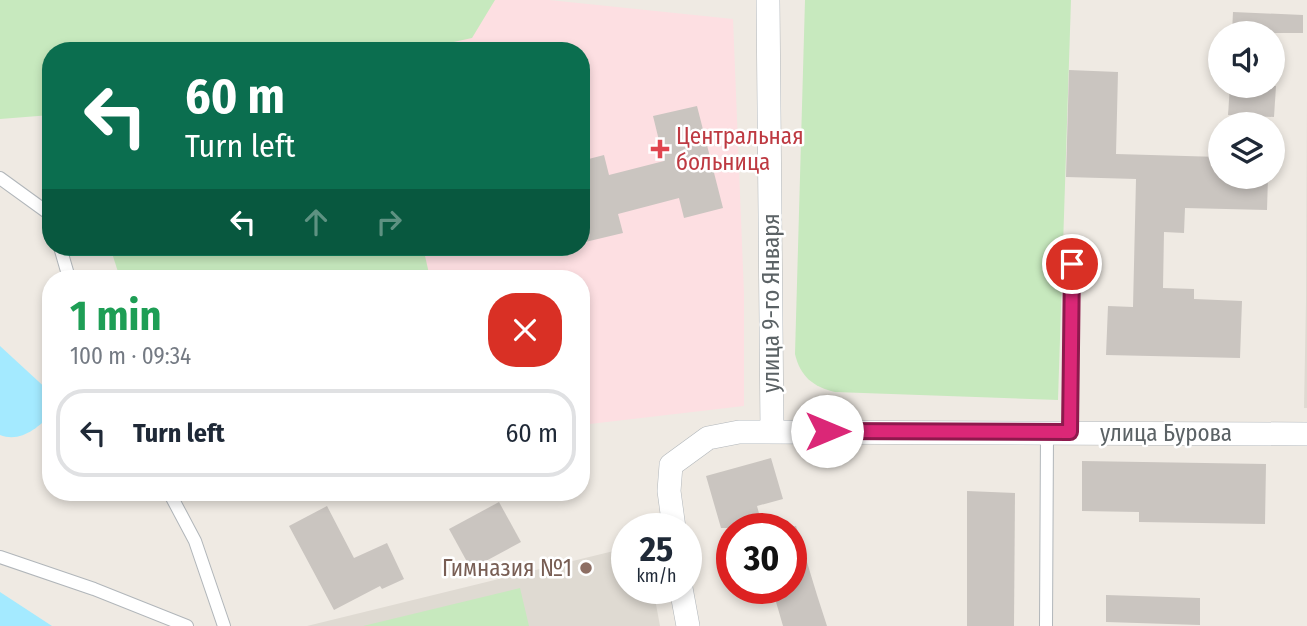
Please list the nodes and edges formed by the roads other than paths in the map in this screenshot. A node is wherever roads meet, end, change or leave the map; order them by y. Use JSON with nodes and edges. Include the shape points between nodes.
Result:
{"nodes":[{"id":1,"x":768,"y":0,"type":"edge"},
{"id":2,"x":0,"y":178,"type":"edge"},
{"id":3,"x":42,"y":208,"type":"edge"},
{"id":4,"x":1072,"y":264,"type":"dead end"},
{"id":5,"x":772,"y":431,"type":"junction"},
{"id":6,"x":1058,"y":432,"type":"junction"},
{"id":7,"x":1307,"y":434,"type":"edge"},
{"id":8,"x":174,"y":501,"type":"edge"},
{"id":9,"x":672,"y":513,"type":"edge"},
{"id":10,"x":0,"y":557,"type":"edge"},
{"id":11,"x":684,"y":604,"type":"edge"},
{"id":12,"x":187,"y":626,"type":"edge"},
{"id":13,"x":224,"y":626,"type":"edge"},
{"id":14,"x":688,"y":626,"type":"edge"},
{"id":15,"x":1046,"y":626,"type":"edge"}],
"edges":[{"from":1,"to":5,"type":"street","name":"улица 9-го Января"},
{"from":2,"to":3,"type":"lane"},
{"from":4,"to":6,"type":"lane"},
{"from":5,"to":6,"type":"street","name":"улица Бурова"},
{"from":5,"to":9,"type":"street","via":[[708,438],[671,465]]},
{"from":6,"to":7,"type":"street","name":"улица Бурова"},
{"from":6,"to":15,"type":"lane"},
{"from":8,"to":13,"type":"lane","via":[[195,541]]},
{"from":10,"to":12,"type":"lane"},
{"from":11,"to":14,"type":"street"}]}
